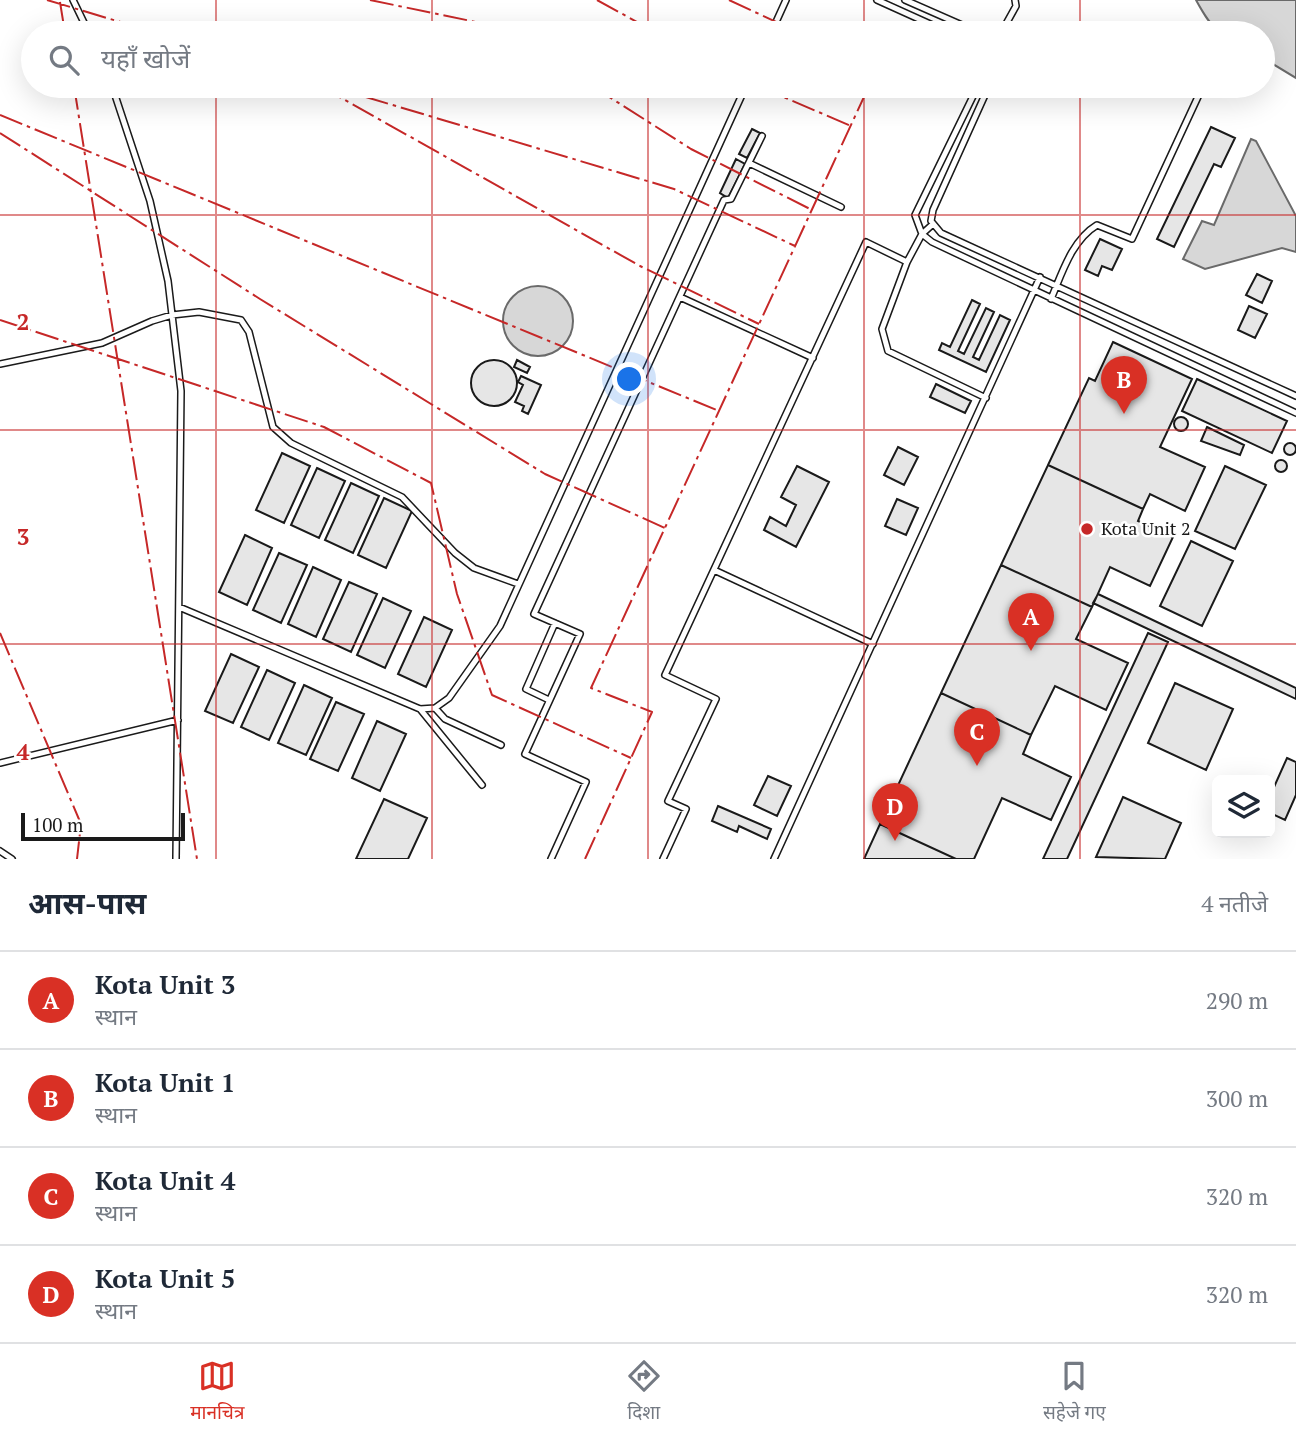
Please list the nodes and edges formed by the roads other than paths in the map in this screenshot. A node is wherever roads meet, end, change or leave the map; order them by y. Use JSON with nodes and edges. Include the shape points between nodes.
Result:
{"nodes":[{"id":1,"x":73,"y":0,"type":"edge"},
{"id":2,"x":786,"y":0,"type":"edge"},
{"id":3,"x":877,"y":0,"type":"edge"},
{"id":4,"x":905,"y":0,"type":"edge"},
{"id":5,"x":1015,"y":0,"type":"edge"},
{"id":6,"x":83,"y":21,"type":"edge"},
{"id":7,"x":776,"y":21,"type":"edge"},
{"id":8,"x":923,"y":21,"type":"edge"},
{"id":9,"x":953,"y":21,"type":"edge"},
{"id":10,"x":1007,"y":21,"type":"edge"},
{"id":11,"x":116,"y":98,"type":"edge"},
{"id":12,"x":741,"y":98,"type":"edge"},
{"id":13,"x":972,"y":98,"type":"edge"},
{"id":14,"x":984,"y":98,"type":"edge"},
{"id":15,"x":1197,"y":98,"type":"edge"},
{"id":16,"x":762,"y":136,"type":"dead end"},
{"id":17,"x":749,"y":163,"type":"junction"},
{"id":18,"x":841,"y":207,"type":"dead end"},
{"id":19,"x":933,"y":224,"type":"junction"},
{"id":20,"x":922,"y":234,"type":"junction"},
{"id":21,"x":907,"y":262,"type":"junction"},
{"id":22,"x":1040,"y":277,"type":"junction"},
{"id":23,"x":1057,"y":285,"type":"junction"},
{"id":24,"x":1034,"y":292,"type":"junction"},
{"id":25,"x":680,"y":297,"type":"junction"},
{"id":26,"x":1051,"y":299,"type":"junction"},
{"id":27,"x":172,"y":315,"type":"junction"},
{"id":28,"x":813,"y":358,"type":"junction"},
{"id":29,"x":0,"y":364,"type":"edge"},
{"id":30,"x":1296,"y":396,"type":"edge"},
{"id":31,"x":986,"y":398,"type":"junction"},
{"id":32,"x":1296,"y":413,"type":"edge"},
{"id":33,"x":714,"y":570,"type":"junction"},
{"id":34,"x":518,"y":584,"type":"junction"},
{"id":35,"x":179,"y":607,"type":"junction"},
{"id":36,"x":555,"y":623,"type":"junction"},
{"id":37,"x":873,"y":644,"type":"junction"},
{"id":38,"x":549,"y":700,"type":"junction"},
{"id":39,"x":435,"y":708,"type":"junction"},
{"id":40,"x":420,"y":709,"type":"junction"},
{"id":41,"x":178,"y":720,"type":"junction"},
{"id":42,"x":501,"y":745,"type":"dead end"},
{"id":43,"x":0,"y":762,"type":"edge"},
{"id":44,"x":482,"y":785,"type":"dead end"},
{"id":45,"x":0,"y":851,"type":"edge"},
{"id":46,"x":12,"y":859,"type":"edge"},
{"id":47,"x":176,"y":859,"type":"edge"},
{"id":48,"x":551,"y":859,"type":"edge"},
{"id":49,"x":663,"y":859,"type":"edge"},
{"id":50,"x":774,"y":859,"type":"edge"}],
"edges":[{"from":1,"to":6,"type":"lane"},
{"from":2,"to":7,"type":"lane"},
{"from":3,"to":8,"type":"lane"},
{"from":4,"to":9,"type":"lane"},
{"from":5,"to":10,"type":"lane"},
{"from":11,"to":27,"type":"lane","via":[[150,201]]},
{"from":12,"to":34,"type":"lane"},
{"from":13,"to":20,"type":"lane","via":[[915,215]]},
{"from":14,"to":19,"type":"lane","via":[[933,210]]},
{"from":15,"to":23,"type":"lane","via":[[1132,239],[1097,225],[1085,232]]},
{"from":16,"to":17,"type":"lane"},
{"from":17,"to":18,"type":"lane"},
{"from":17,"to":25,"type":"lane","via":[[731,199],[724,200]]},
{"from":19,"to":20,"type":"lane"},
{"from":19,"to":22,"type":"lane","via":[[941,233]]},
{"from":20,"to":21,"type":"lane"},
{"from":20,"to":24,"type":"lane"},
{"from":21,"to":28,"type":"lane","via":[[866,242]]},
{"from":21,"to":31,"type":"lane","via":[[882,329],[888,351]]},
{"from":22,"to":23,"type":"lane"},
{"from":22,"to":24,"type":"lane"},
{"from":23,"to":26,"type":"lane"},
{"from":23,"to":30,"type":"lane"},
{"from":24,"to":26,"type":"lane"},
{"from":24,"to":31,"type":"lane"},
{"from":25,"to":28,"type":"lane"},
{"from":25,"to":36,"type":"lane","via":[[534,614]]},
{"from":26,"to":32,"type":"lane"},
{"from":27,"to":29,"type":"lane","via":[[102,343]]},
{"from":27,"to":34,"type":"lane","via":[[200,312],[240,320],[249,332],[273,427],[292,443],[402,497],[474,568]]},
{"from":27,"to":35,"type":"lane","via":[[181,391]]},
{"from":28,"to":33,"type":"lane"},
{"from":31,"to":37,"type":"lane"},
{"from":33,"to":37,"type":"lane"},
{"from":33,"to":49,"type":"lane","via":[[665,675],[716,699],[668,801],[686,809]]},
{"from":34,"to":39,"type":"lane","via":[[500,626],[449,698]]},
{"from":35,"to":40,"type":"lane"},
{"from":35,"to":41,"type":"lane"},
{"from":36,"to":38,"type":"lane","via":[[526,689]]},
{"from":36,"to":38,"type":"lane","via":[[580,635]]},
{"from":37,"to":50,"type":"lane"},
{"from":38,"to":48,"type":"lane","via":[[525,754],[586,782]]},
{"from":39,"to":40,"type":"lane"},
{"from":39,"to":42,"type":"lane","via":[[445,719]]},
{"from":40,"to":44,"type":"lane"},
{"from":41,"to":43,"type":"lane"},
{"from":41,"to":47,"type":"lane"},
{"from":45,"to":46,"type":"lane"}]}
